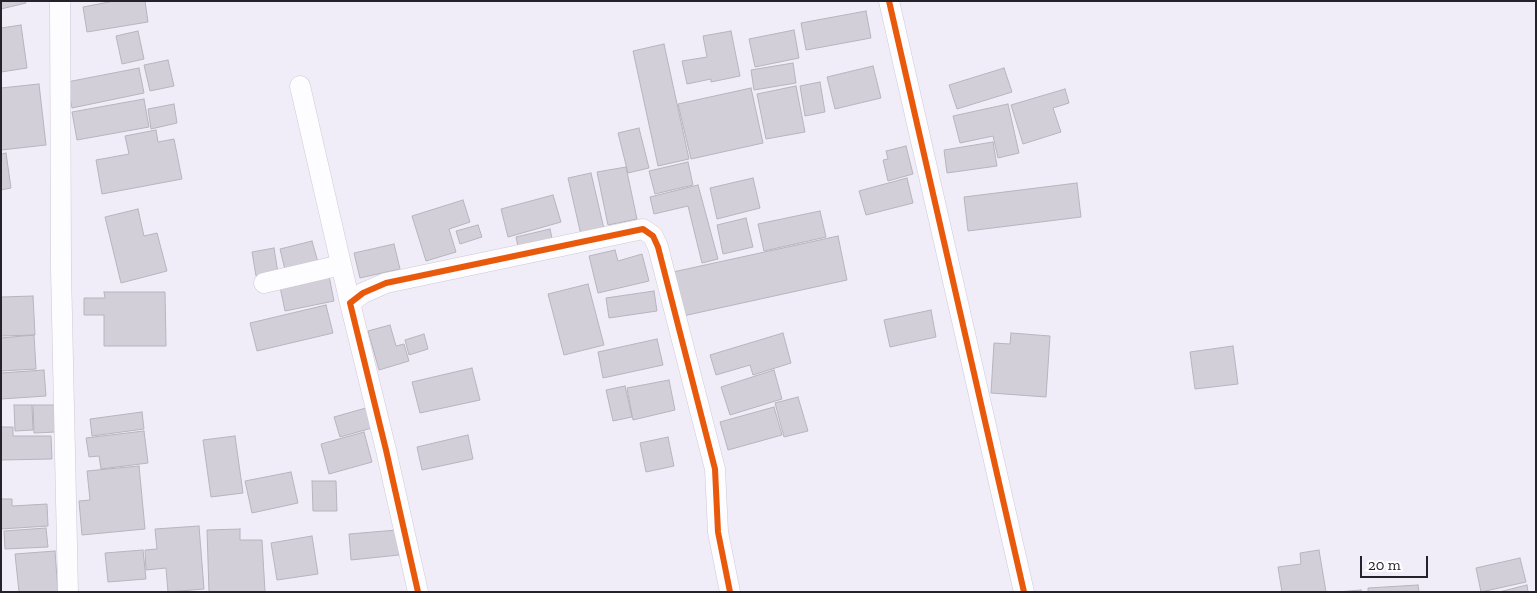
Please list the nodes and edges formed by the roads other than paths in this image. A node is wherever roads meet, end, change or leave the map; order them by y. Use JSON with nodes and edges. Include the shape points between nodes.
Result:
{"nodes":[{"id":1,"x":60,"y":1,"type":"edge"},
{"id":2,"x":889,"y":1,"type":"edge"},
{"id":3,"x":300,"y":86,"type":"dead end"},
{"id":4,"x":341,"y":264,"type":"junction"},
{"id":5,"x":264,"y":283,"type":"dead end"},
{"id":6,"x":350,"y":303,"type":"junction"},
{"id":7,"x":68,"y":592,"type":"edge"},
{"id":8,"x":418,"y":592,"type":"edge"},
{"id":9,"x":730,"y":592,"type":"edge"},
{"id":10,"x":1024,"y":592,"type":"edge"}],
"edges":[{"from":1,"to":7,"type":"street","via":[[61,269]]},
{"from":2,"to":10,"type":"street"},
{"from":3,"to":4,"type":"street"},
{"from":4,"to":5,"type":"street"},
{"from":4,"to":6,"type":"street"},
{"from":6,"to":8,"type":"street"},
{"from":6,"to":9,"type":"street","via":[[386,283],[643,229],[648,231],[658,247],[715,469],[718,532]]}]}
